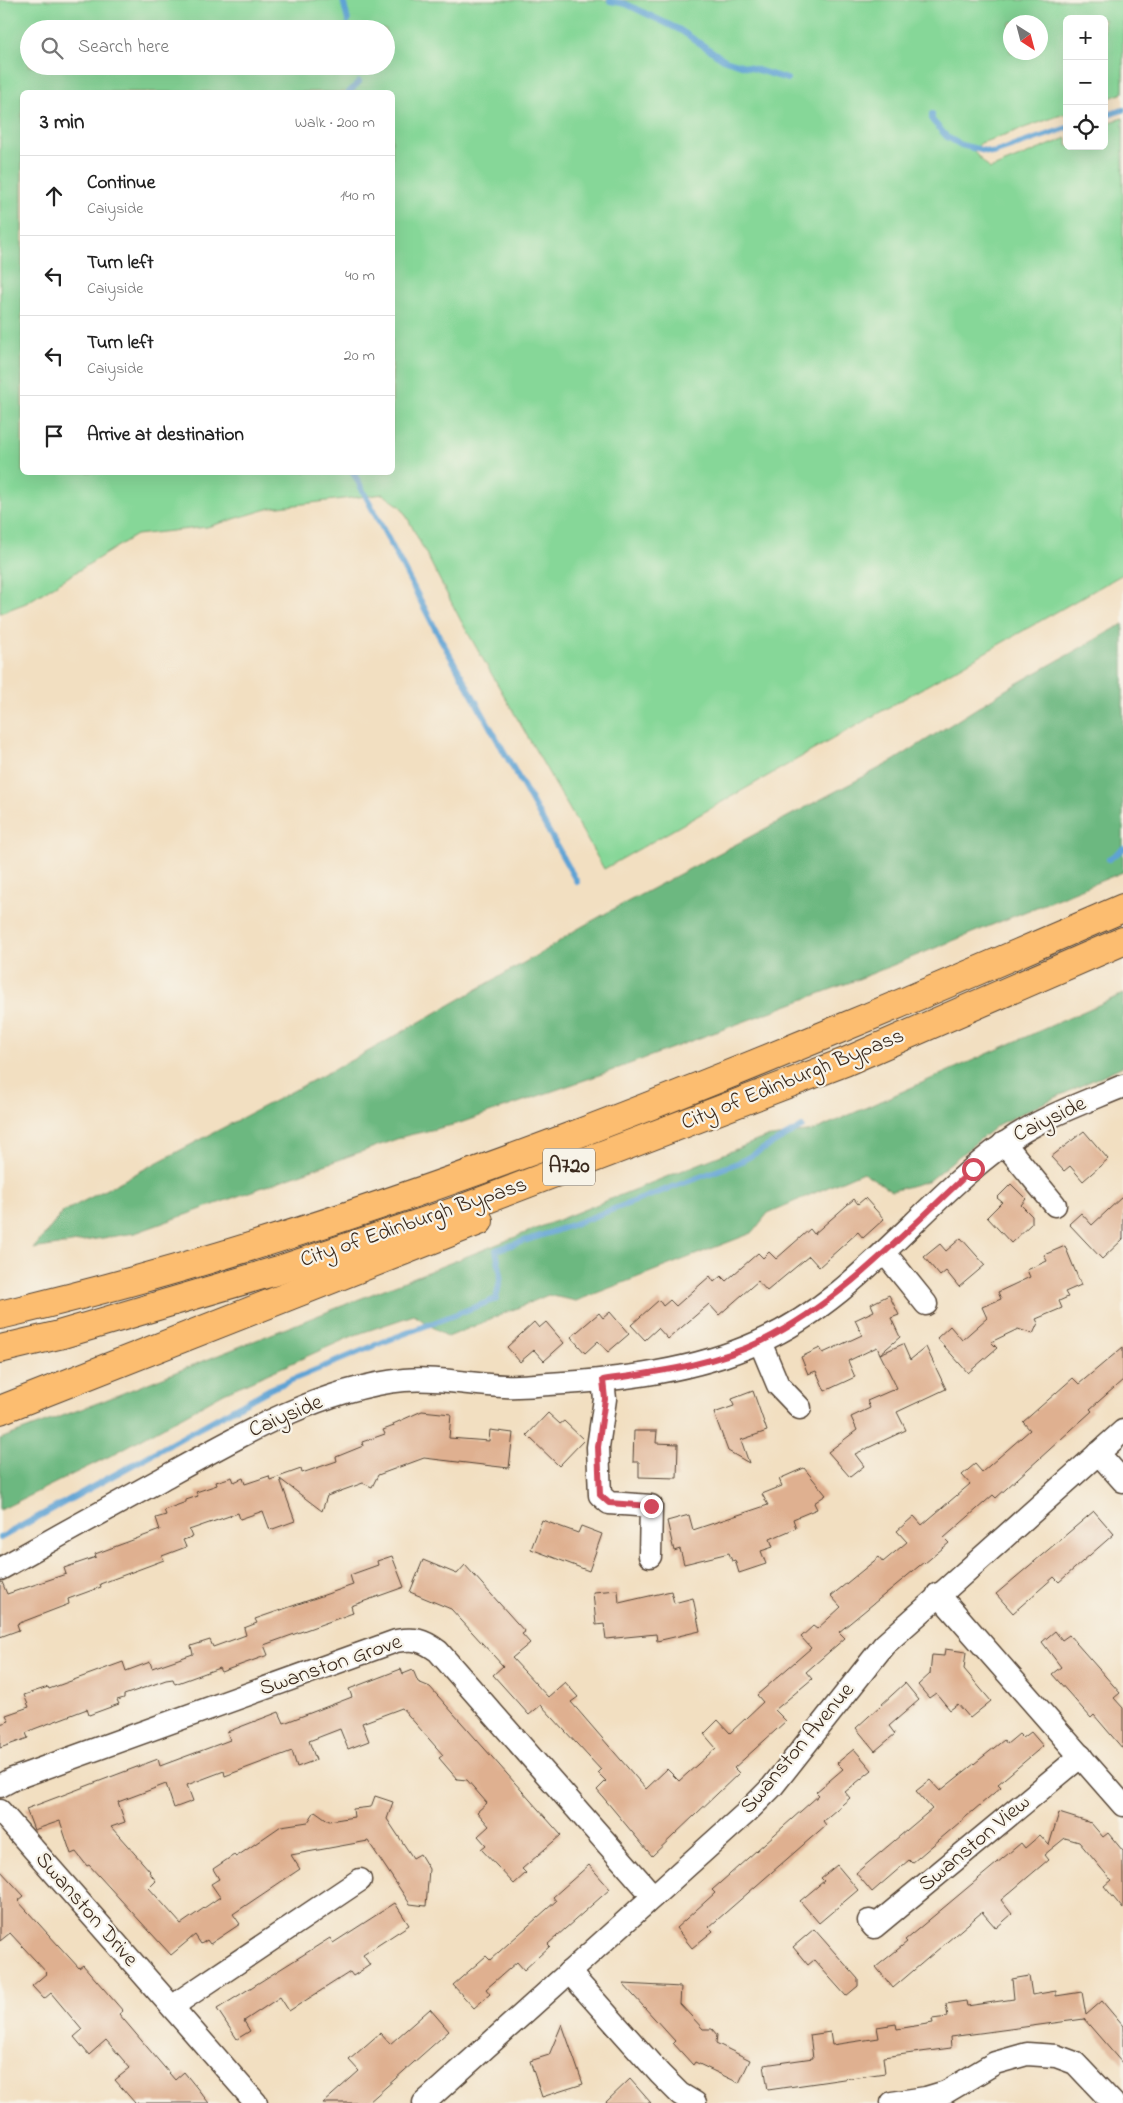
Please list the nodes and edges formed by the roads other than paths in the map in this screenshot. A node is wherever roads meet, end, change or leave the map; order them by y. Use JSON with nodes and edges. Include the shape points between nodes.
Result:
{"nodes":[{"id":1,"x":1123,"y":908,"type":"edge"},
{"id":2,"x":1123,"y":941,"type":"edge"},
{"id":3,"x":844,"y":1062,"type":"junction"},
{"id":4,"x":1123,"y":1086,"type":"edge"},
{"id":5,"x":597,"y":1125,"type":"junction"},
{"id":6,"x":1004,"y":1143,"type":"junction"},
{"id":7,"x":1055,"y":1205,"type":"dead end"},
{"id":8,"x":884,"y":1252,"type":"junction"},
{"id":9,"x":0,"y":1298,"type":"edge"},
{"id":10,"x":926,"y":1304,"type":"dead end"},
{"id":11,"x":0,"y":1315,"type":"edge"},
{"id":12,"x":760,"y":1342,"type":"junction"},
{"id":13,"x":0,"y":1349,"type":"edge"},
{"id":14,"x":603,"y":1380,"type":"junction"},
{"id":15,"x":800,"y":1408,"type":"dead end"},
{"id":16,"x":0,"y":1410,"type":"edge"},
{"id":17,"x":1123,"y":1431,"type":"edge"},
{"id":18,"x":1098,"y":1453,"type":"junction"},
{"id":19,"x":1123,"y":1481,"type":"edge"},
{"id":20,"x":650,"y":1556,"type":"dead end"},
{"id":21,"x":0,"y":1569,"type":"edge"},
{"id":22,"x":938,"y":1594,"type":"junction"},
{"id":23,"x":1081,"y":1756,"type":"junction"},
{"id":24,"x":0,"y":1786,"type":"edge"},
{"id":25,"x":1123,"y":1805,"type":"edge"},
{"id":26,"x":0,"y":1811,"type":"edge"},
{"id":27,"x":360,"y":1880,"type":"dead end"},
{"id":28,"x":653,"y":1896,"type":"junction"},
{"id":29,"x":869,"y":1921,"type":"dead end"},
{"id":30,"x":569,"y":1972,"type":"junction"},
{"id":31,"x":173,"y":2008,"type":"junction"},
{"id":32,"x":256,"y":2103,"type":"edge"},
{"id":33,"x":424,"y":2103,"type":"edge"},
{"id":34,"x":695,"y":2103,"type":"edge"},
{"id":35,"x":892,"y":2103,"type":"edge"},
{"id":36,"x":1113,"y":2103,"type":"edge"}],
"edges":[{"from":1,"to":5,"type":"highway","name":"City of Edinburgh Bypass","number":"A720","via":[[878,1013]]},
{"from":2,"to":3,"type":"highway","name":"City of Edinburgh Bypass","number":"A720"},
{"from":3,"to":13,"type":"highway","name":"City of Edinburgh Bypass","number":"A720","via":[[444,1215],[279,1270],[59,1335]]},
{"from":3,"to":16,"type":"highway","via":[[634,1159]]},
{"from":4,"to":6,"type":"street","name":"Caiyside","via":[[1039,1122]]},
{"from":5,"to":9,"type":"highway","via":[[162,1258]]},
{"from":5,"to":11,"type":"highway","name":"City of Edinburgh Bypass","number":"A720","via":[[446,1183],[315,1227],[195,1264]]},
{"from":6,"to":7,"type":"street","name":"Caiyside"},
{"from":6,"to":8,"type":"street","name":"Caiyside"},
{"from":8,"to":10,"type":"street"},
{"from":8,"to":12,"type":"street","name":"Caiyside","via":[[834,1297]]},
{"from":12,"to":14,"type":"street","name":"Caiyside","via":[[716,1358]]},
{"from":12,"to":15,"type":"street","via":[[778,1385]]},
{"from":14,"to":20,"type":"street","via":[[605,1399],[598,1447],[600,1495],[609,1503],[651,1506]]},
{"from":14,"to":21,"type":"street","name":"Caiyside","via":[[505,1386],[452,1380],[405,1380],[354,1389],[255,1428]]},
{"from":17,"to":18,"type":"street","name":"Swanston Avenue"},
{"from":18,"to":19,"type":"street"},
{"from":18,"to":22,"type":"street","name":"Swanston Avenue"},
{"from":22,"to":23,"type":"street"},
{"from":22,"to":28,"type":"street","name":"Swanston Avenue","via":[[884,1645],[772,1787]]},
{"from":23,"to":25,"type":"street"},
{"from":23,"to":29,"type":"street","name":"Swanston View","via":[[874,1927]]},
{"from":24,"to":28,"type":"street","name":"Swanston Grove","via":[[396,1641],[423,1640],[438,1651]]},
{"from":26,"to":31,"type":"street","name":"Swanston Drive"},
{"from":27,"to":31,"type":"street","via":[[330,1890]]},
{"from":28,"to":30,"type":"street","name":"Swanston Avenue"},
{"from":30,"to":33,"type":"street","name":"Swanston Avenue"},
{"from":30,"to":34,"type":"street","via":[[660,2074],[680,2094]]},
{"from":31,"to":32,"type":"street","name":"Swanston Drive"},
{"from":35,"to":36,"type":"street","via":[[946,2092],[994,2062],[1027,2054],[1056,2056],[1075,2063]]}]}
